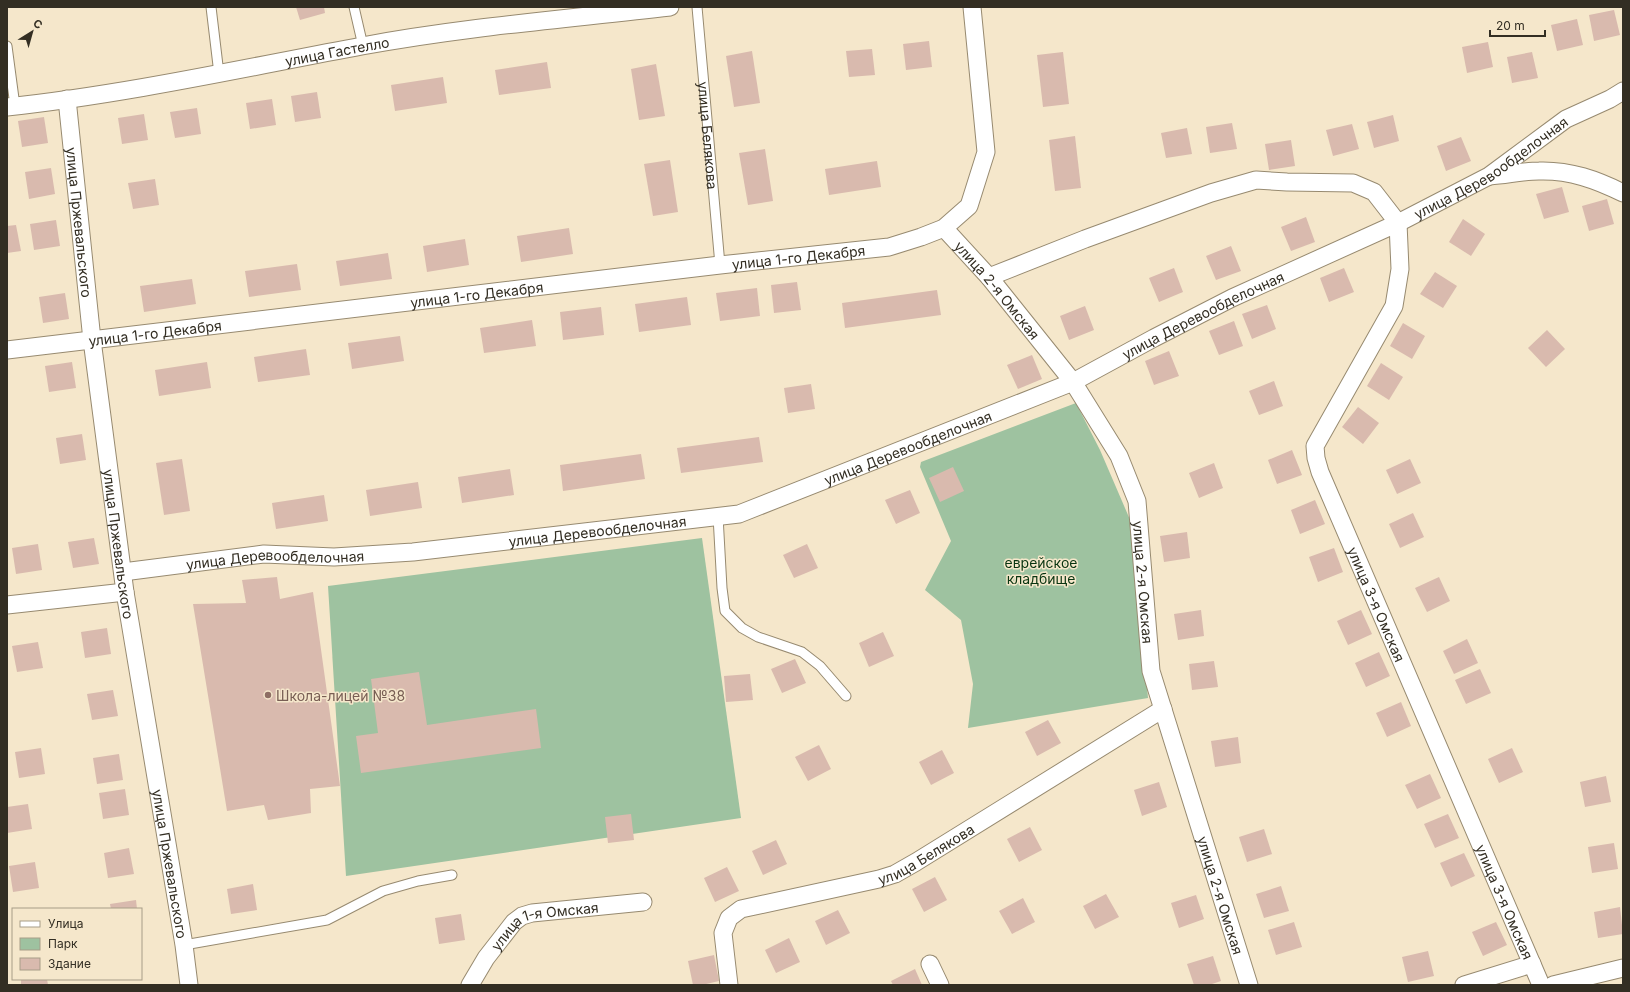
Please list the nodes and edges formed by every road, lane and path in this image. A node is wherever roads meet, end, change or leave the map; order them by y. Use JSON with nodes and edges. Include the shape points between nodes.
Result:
{"nodes":[{"id":1,"x":211,"y":7,"type":"edge"},
{"id":2,"x":354,"y":7,"type":"edge"},
{"id":3,"x":670,"y":7,"type":"edge"},
{"id":4,"x":697,"y":7,"type":"edge"},
{"id":5,"x":972,"y":7,"type":"edge"},
{"id":6,"x":7,"y":46,"type":"edge"},
{"id":7,"x":363,"y":46,"type":"junction"},
{"id":8,"x":219,"y":74,"type":"junction"},
{"id":9,"x":1623,"y":91,"type":"edge"},
{"id":10,"x":67,"y":100,"type":"junction"},
{"id":11,"x":11,"y":106,"type":"edge"},
{"id":12,"x":1489,"y":176,"type":"junction"},
{"id":13,"x":1623,"y":194,"type":"edge"},
{"id":14,"x":1398,"y":223,"type":"junction"},
{"id":15,"x":944,"y":228,"type":"junction"},
{"id":16,"x":720,"y":265,"type":"junction"},
{"id":17,"x":989,"y":277,"type":"junction"},
{"id":18,"x":92,"y":340,"type":"junction"},
{"id":19,"x":7,"y":350,"type":"edge"},
{"id":20,"x":1073,"y":382,"type":"junction"},
{"id":21,"x":718,"y":516,"type":"junction"},
{"id":22,"x":123,"y":572,"type":"junction"},
{"id":23,"x":125,"y":592,"type":"junction"},
{"id":24,"x":7,"y":605,"type":"edge"},
{"id":25,"x":846,"y":696,"type":"dead end"},
{"id":26,"x":1163,"y":709,"type":"junction"},
{"id":27,"x":452,"y":875,"type":"dead end"},
{"id":28,"x":643,"y":902,"type":"dead end"},
{"id":29,"x":184,"y":945,"type":"junction"},
{"id":30,"x":930,"y":964,"type":"dead end"},
{"id":31,"x":1532,"y":964,"type":"junction"},
{"id":32,"x":1623,"y":968,"type":"edge"},
{"id":33,"x":189,"y":985,"type":"edge"},
{"id":34,"x":470,"y":985,"type":"edge"},
{"id":35,"x":729,"y":985,"type":"edge"},
{"id":36,"x":940,"y":985,"type":"edge"},
{"id":37,"x":1249,"y":985,"type":"edge"},
{"id":38,"x":1464,"y":985,"type":"edge"},
{"id":39,"x":1541,"y":985,"type":"edge"},
{"id":40,"x":1552,"y":985,"type":"edge"}],
"edges":[{"from":1,"to":8,"type":"lane"},
{"from":2,"to":7,"type":"lane"},
{"from":3,"to":7,"type":"street","name":"улица Гастелло","via":[[439,34]]},
{"from":4,"to":16,"type":"lane","name":"улица Белякова"},
{"from":5,"to":15,"type":"street","via":[[986,152],[970,206]]},
{"from":6,"to":11,"type":"lane"},
{"from":7,"to":8,"type":"street","name":"улица Гастелло"},
{"from":8,"to":10,"type":"street","name":"улица Гастелло"},
{"from":9,"to":12,"type":"street","name":"улица Деревообделочная","via":[[1566,119]]},
{"from":10,"to":11,"type":"street","name":"улица Гастелло"},
{"from":10,"to":18,"type":"street","name":"улица Пржевальского"},
{"from":12,"to":13,"type":"street","via":[[1540,171],[1568,173],[1598,181]]},
{"from":12,"to":14,"type":"street","name":"улица Деревообделочная"},
{"from":14,"to":17,"type":"street","via":[[1374,192],[1353,183],[1256,180],[1211,193]]},
{"from":14,"to":20,"type":"street","name":"улица Деревообделочная","via":[[1232,298]]},
{"from":14,"to":31,"type":"street","name":"улица 3-я Омская","via":[[1400,269],[1394,306],[1315,446],[1316,458]]},
{"from":15,"to":16,"type":"street","name":"улица 1-го Декабря","via":[[889,247]]},
{"from":15,"to":17,"type":"street","name":"улица 2-я Омская"},
{"from":16,"to":18,"type":"street","name":"улица 1-го Декабря"},
{"from":17,"to":20,"type":"street","name":"улица 2-я Омская"},
{"from":18,"to":19,"type":"street","name":"улица 1-го Декабря"},
{"from":18,"to":22,"type":"street","name":"улица Пржевальского"},
{"from":20,"to":21,"type":"street","name":"улица Деревообделочная","via":[[739,514]]},
{"from":20,"to":26,"type":"street","name":"улица 2-я Омская","via":[[1119,456],[1137,501],[1151,671]]},
{"from":21,"to":22,"type":"street","name":"улица Деревообделочная","via":[[413,552],[334,557],[264,554]]},
{"from":21,"to":25,"type":"lane","via":[[725,611],[742,628],[758,637],[802,652],[820,666]]},
{"from":22,"to":23,"type":"street","name":"улица Пржевальского"},
{"from":23,"to":24,"type":"street"},
{"from":23,"to":29,"type":"street","name":"улица Пржевальского"},
{"from":26,"to":35,"type":"street","name":"улица Белякова","via":[[895,874],[879,880],[741,909],[729,918],[723,933]]},
{"from":26,"to":37,"type":"street","name":"улица 2-я Омская"},
{"from":27,"to":29,"type":"lane","via":[[384,890],[327,920]]},
{"from":28,"to":34,"type":"street","name":"улица 1-я Омская","via":[[522,916],[514,922],[486,958]]},
{"from":29,"to":33,"type":"street","name":"улица Пржевальского"},
{"from":30,"to":36,"type":"street"},
{"from":31,"to":38,"type":"street"},
{"from":31,"to":39,"type":"street","name":"улица 3-я Омская"},
{"from":32,"to":40,"type":"street"}]}
